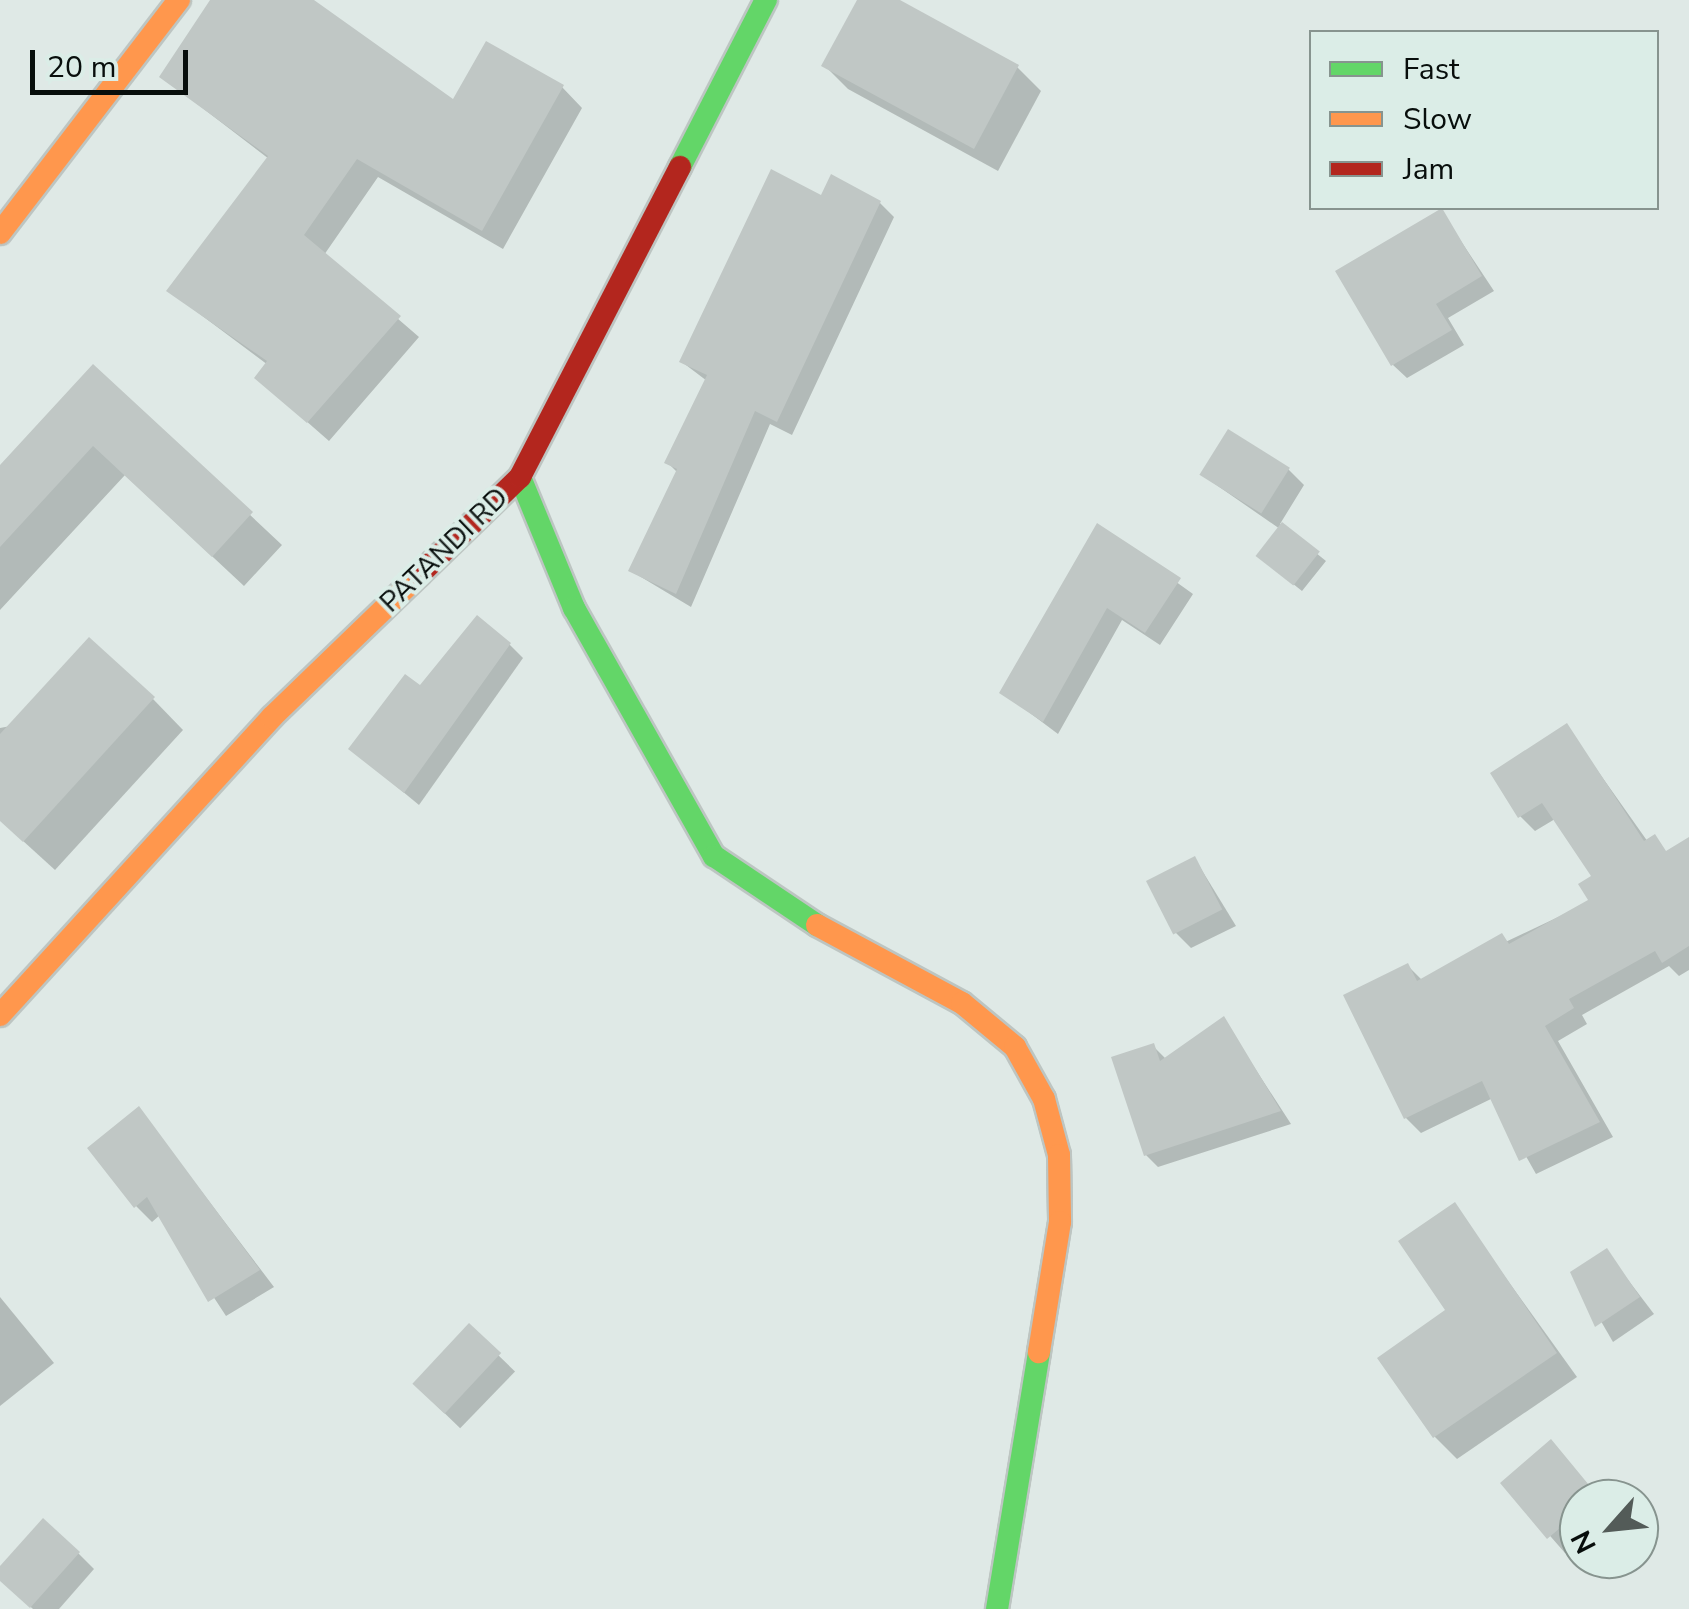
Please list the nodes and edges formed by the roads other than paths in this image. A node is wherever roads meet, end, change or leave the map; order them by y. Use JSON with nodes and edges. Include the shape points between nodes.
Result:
{"nodes":[{"id":1,"x":179,"y":0,"type":"edge"},
{"id":2,"x":766,"y":0,"type":"edge"},
{"id":3,"x":0,"y":233,"type":"edge"},
{"id":4,"x":520,"y":477,"type":"junction"},
{"id":5,"x":0,"y":1015,"type":"edge"},
{"id":6,"x":997,"y":1609,"type":"edge"}],
"edges":[{"from":1,"to":3,"type":"street"},
{"from":2,"to":4,"type":"street","name":"PATANDI RD"},
{"from":4,"to":5,"type":"street","name":"PATANDI RD","via":[[272,717]]},
{"from":4,"to":6,"type":"street","via":[[574,608],[714,856],[785,908],[962,1003],[1015,1048],[1044,1099],[1059,1155],[1060,1222]]}]}
